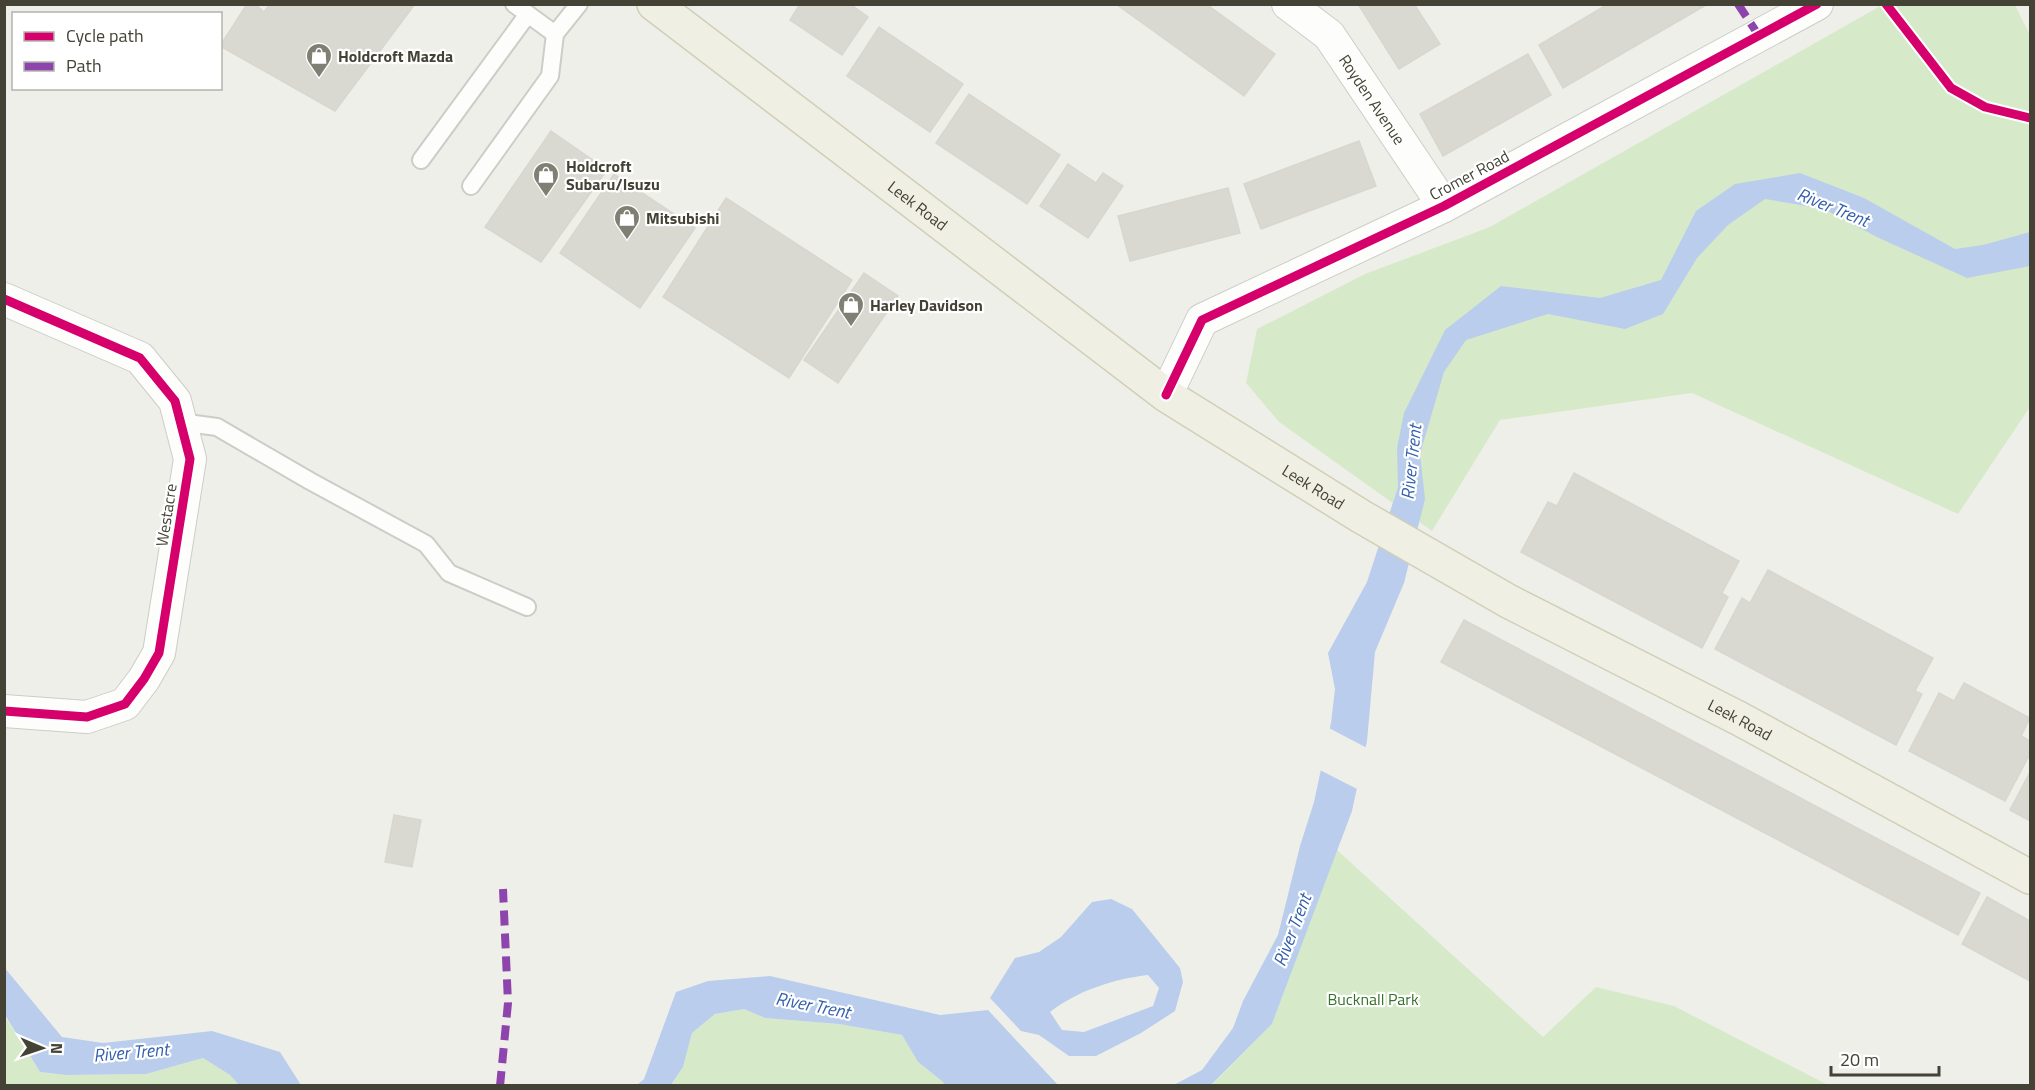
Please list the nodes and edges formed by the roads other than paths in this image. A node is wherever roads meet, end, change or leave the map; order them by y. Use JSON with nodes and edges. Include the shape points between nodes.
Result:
{"nodes":[{"id":1,"x":579,"y":4,"type":"edge"},
{"id":2,"x":654,"y":4,"type":"edge"},
{"id":3,"x":1288,"y":4,"type":"edge"},
{"id":4,"x":1817,"y":4,"type":"edge"},
{"id":5,"x":521,"y":9,"type":"edge"},
{"id":6,"x":555,"y":33,"type":"junction"},
{"id":7,"x":421,"y":160,"type":"dead end"},
{"id":8,"x":471,"y":186,"type":"dead end"},
{"id":9,"x":1443,"y":206,"type":"junction"},
{"id":10,"x":4,"y":299,"type":"edge"},
{"id":11,"x":1166,"y":395,"type":"junction"},
{"id":12,"x":180,"y":422,"type":"junction"},
{"id":13,"x":527,"y":607,"type":"dead end"},
{"id":14,"x":4,"y":711,"type":"edge"},
{"id":15,"x":2031,"y":877,"type":"edge"}],
"edges":[{"from":1,"to":6,"type":"lane"},
{"from":2,"to":11,"type":"main road","name":"Leek Road"},
{"from":3,"to":9,"type":"street","name":"Royden Avenue","via":[[1329,35]]},
{"from":4,"to":9,"type":"street","name":"Cromer Road"},
{"from":5,"to":6,"type":"lane"},
{"from":5,"to":7,"type":"lane"},
{"from":6,"to":8,"type":"lane","via":[[550,76]]},
{"from":9,"to":11,"type":"street","name":"Cromer Road","via":[[1202,320]]},
{"from":10,"to":12,"type":"street","name":"Westacre","via":[[140,358],[175,402]]},
{"from":11,"to":15,"type":"main road","name":"Leek Road","via":[[1362,517],[1508,601],[1740,719]]},
{"from":12,"to":13,"type":"lane","via":[[217,427],[426,543],[449,573]]},
{"from":12,"to":14,"type":"street","name":"Westacre","via":[[190,459],[159,652],[144,679],[125,704],[87,717]]}]}
